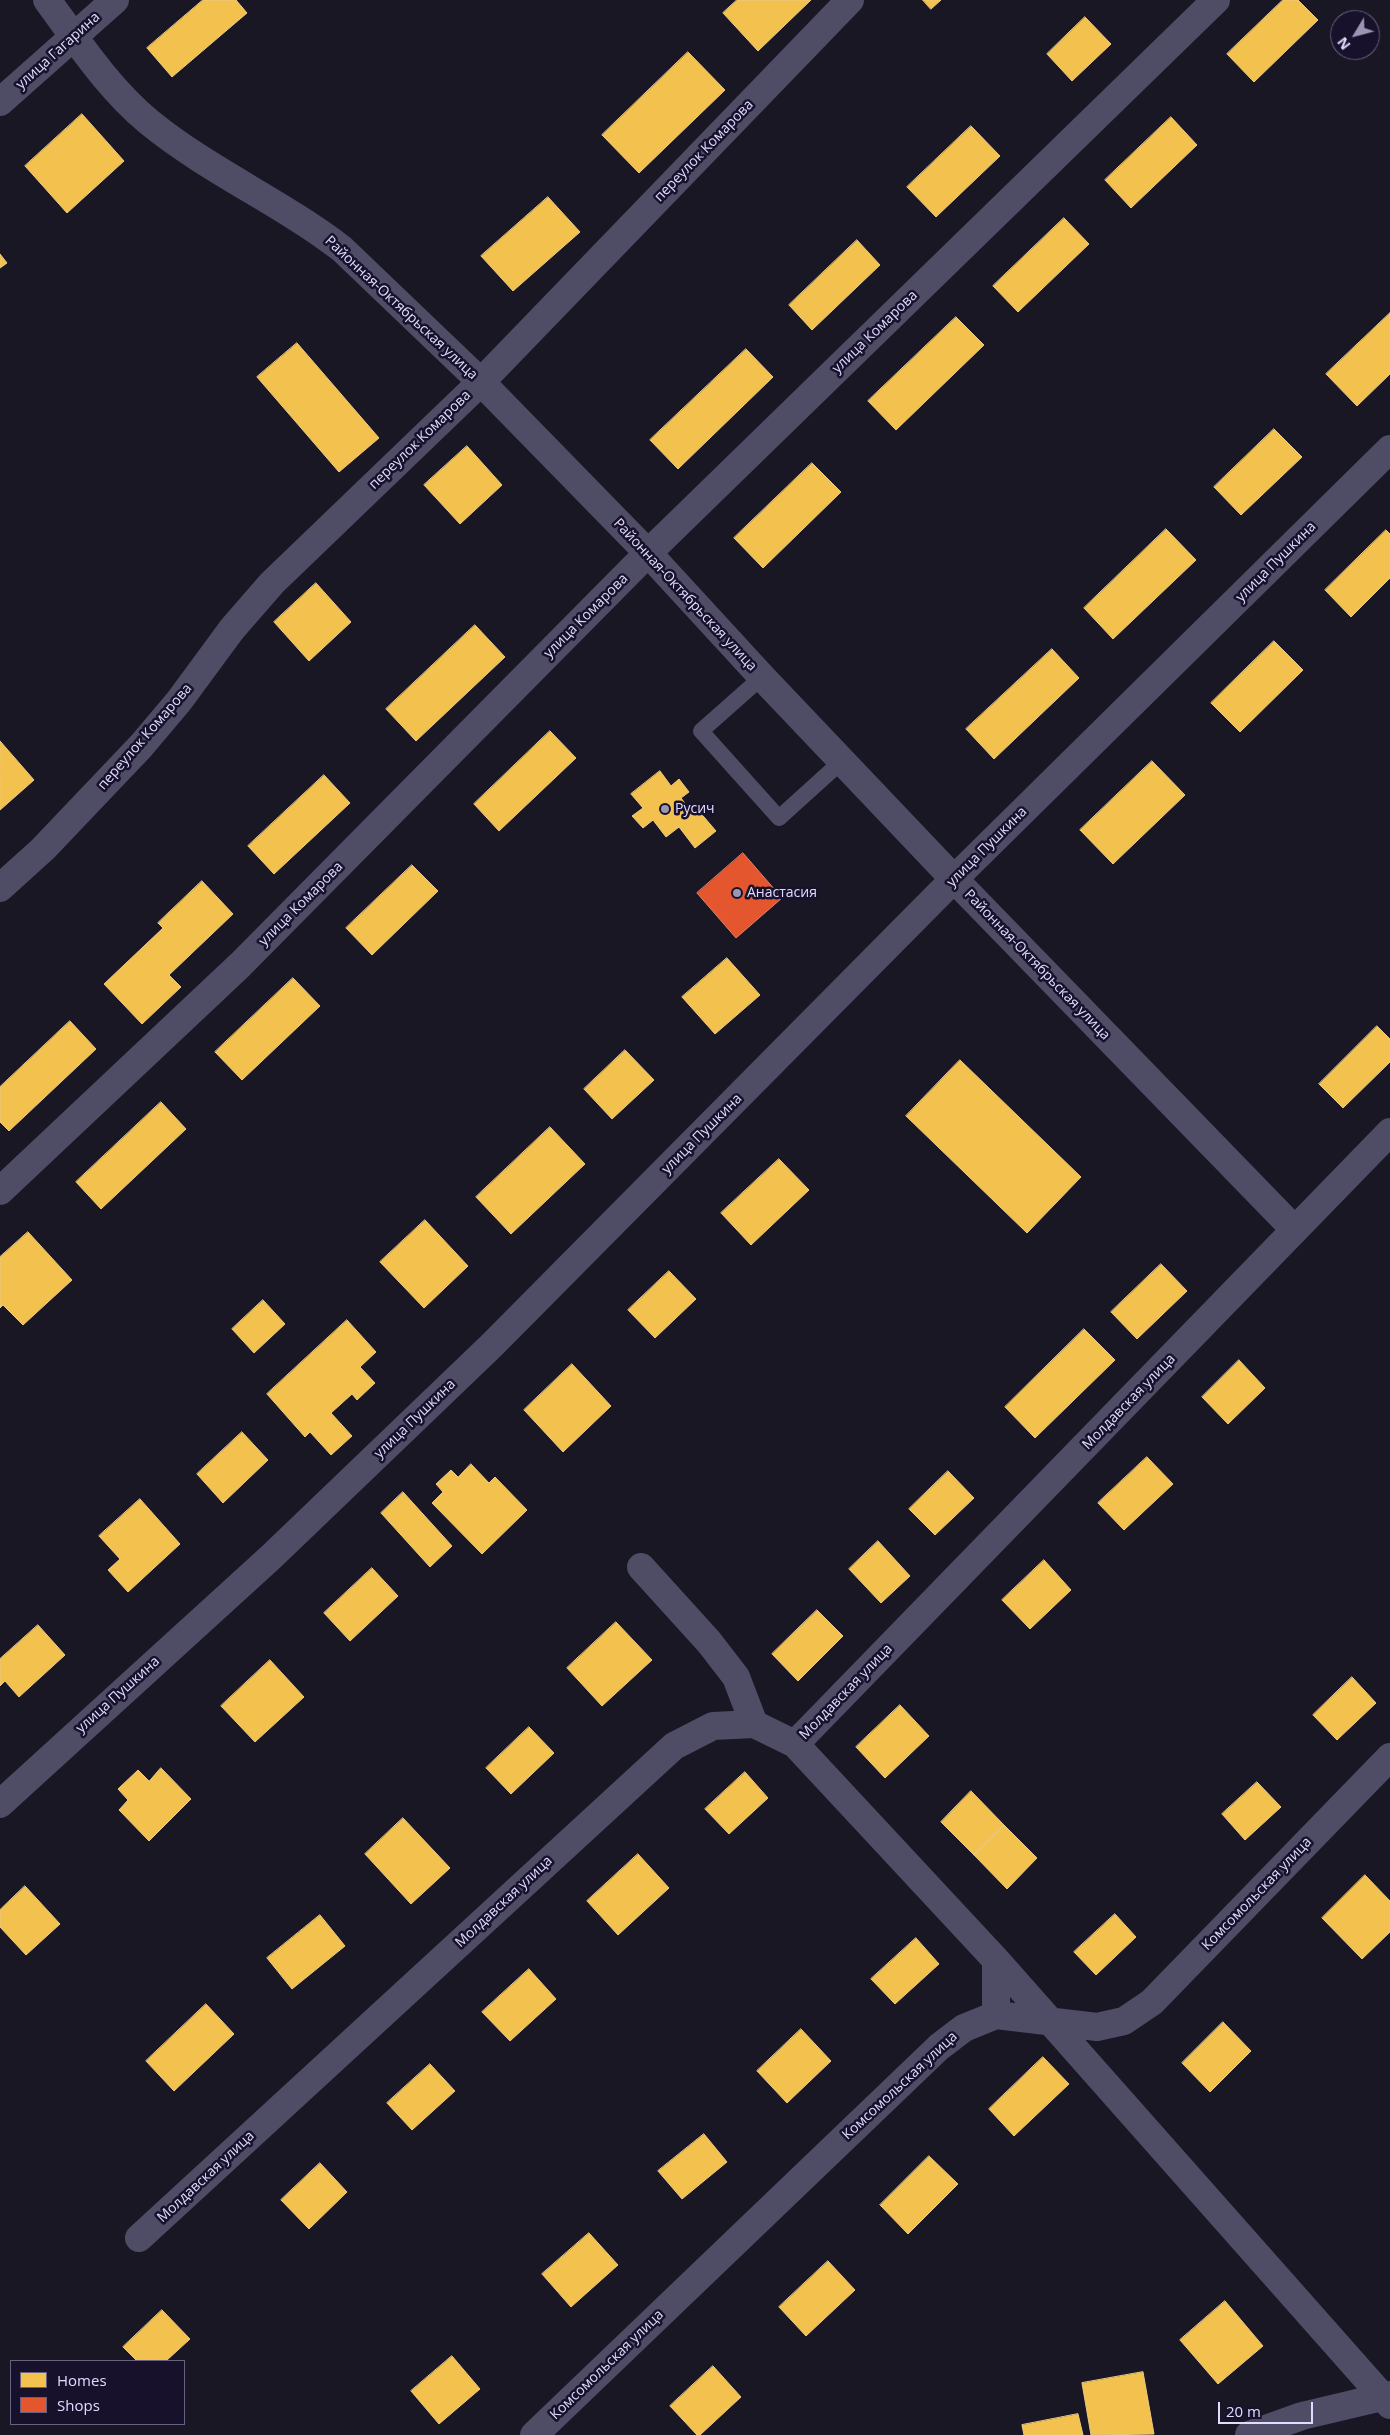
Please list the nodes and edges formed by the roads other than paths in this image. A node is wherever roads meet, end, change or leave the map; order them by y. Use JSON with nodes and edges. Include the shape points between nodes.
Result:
{"nodes":[{"id":1,"x":47,"y":0,"type":"edge"},
{"id":2,"x":115,"y":0,"type":"edge"},
{"id":3,"x":850,"y":0,"type":"edge"},
{"id":4,"x":1216,"y":0,"type":"edge"},
{"id":5,"x":73,"y":36,"type":"junction"},
{"id":6,"x":0,"y":102,"type":"edge"},
{"id":7,"x":481,"y":382,"type":"junction"},
{"id":8,"x":1390,"y":449,"type":"edge"},
{"id":9,"x":648,"y":553,"type":"junction"},
{"id":10,"x":762,"y":677,"type":"junction"},
{"id":11,"x":842,"y":761,"type":"junction"},
{"id":12,"x":954,"y":879,"type":"junction"},
{"id":13,"x":0,"y":888,"type":"edge"},
{"id":14,"x":1390,"y":1132,"type":"edge"},
{"id":15,"x":0,"y":1191,"type":"edge"},
{"id":16,"x":1294,"y":1229,"type":"junction"},
{"id":17,"x":641,"y":1568,"type":"dead end"},
{"id":18,"x":754,"y":1724,"type":"junction"},
{"id":19,"x":795,"y":1744,"type":"junction"},
{"id":20,"x":1390,"y":1757,"type":"edge"},
{"id":21,"x":0,"y":1804,"type":"edge"},
{"id":22,"x":996,"y":1960,"type":"junction"},
{"id":23,"x":996,"y":2015,"type":"junction"},
{"id":24,"x":1048,"y":2020,"type":"junction"},
{"id":25,"x":139,"y":2238,"type":"dead end"},
{"id":26,"x":1387,"y":2399,"type":"edge"},
{"id":27,"x":534,"y":2435,"type":"edge"},
{"id":28,"x":1249,"y":2435,"type":"edge"}],
"edges":[{"from":1,"to":5,"type":"street","name":"Районная-Октябрьская улица"},
{"from":2,"to":5,"type":"street","name":"улица Гагарина"},
{"from":3,"to":7,"type":"street","name":"переулок Комарова"},
{"from":4,"to":9,"type":"street","name":"улица Комарова"},
{"from":5,"to":6,"type":"street","name":"улица Гагарина"},
{"from":5,"to":7,"type":"street","name":"Районная-Октябрьская улица","via":[[128,104],[183,148],[342,249]]},
{"from":7,"to":9,"type":"street","name":"Районная-Октябрьская улица"},
{"from":7,"to":13,"type":"street","name":"переулок Комарова","via":[[272,583],[141,746],[43,849]]},
{"from":8,"to":12,"type":"street","name":"улица Пушкина"},
{"from":9,"to":10,"type":"street","name":"Районная-Октябрьская улица"},
{"from":9,"to":15,"type":"street","name":"улица Комарова","via":[[240,965]]},
{"from":10,"to":11,"type":"street","name":"Районная-Октябрьская улица"},
{"from":10,"to":11,"type":"lane","via":[[701,731],[779,818]]},
{"from":11,"to":12,"type":"street","name":"Районная-Октябрьская улица"},
{"from":12,"to":16,"type":"street","name":"Районная-Октябрьская улица"},
{"from":12,"to":21,"type":"street","name":"улица Пушкина","via":[[492,1345],[272,1557]]},
{"from":14,"to":16,"type":"street","name":"Молдавская улица"},
{"from":16,"to":19,"type":"street","name":"Молдавская улица","via":[[1177,1354]]},
{"from":17,"to":18,"type":"street","via":[[709,1642],[736,1678]]},
{"from":18,"to":19,"type":"street","name":"Молдавская улица"},
{"from":18,"to":25,"type":"street","name":"Молдавская улица","via":[[713,1726],[674,1746]]},
{"from":19,"to":22,"type":"street"},
{"from":20,"to":24,"type":"street","name":"Комсомольская улица","via":[[1152,2002],[1124,2021],[1097,2027]]},
{"from":22,"to":23,"type":"street"},
{"from":22,"to":24,"type":"street"},
{"from":23,"to":24,"type":"street","name":"Комсомольская улица"},
{"from":23,"to":27,"type":"street","name":"Комсомольская улица","via":[[964,2028],[939,2047]]},
{"from":24,"to":26,"type":"street"},
{"from":26,"to":28,"type":"street","via":[[1302,2416]]}]}
